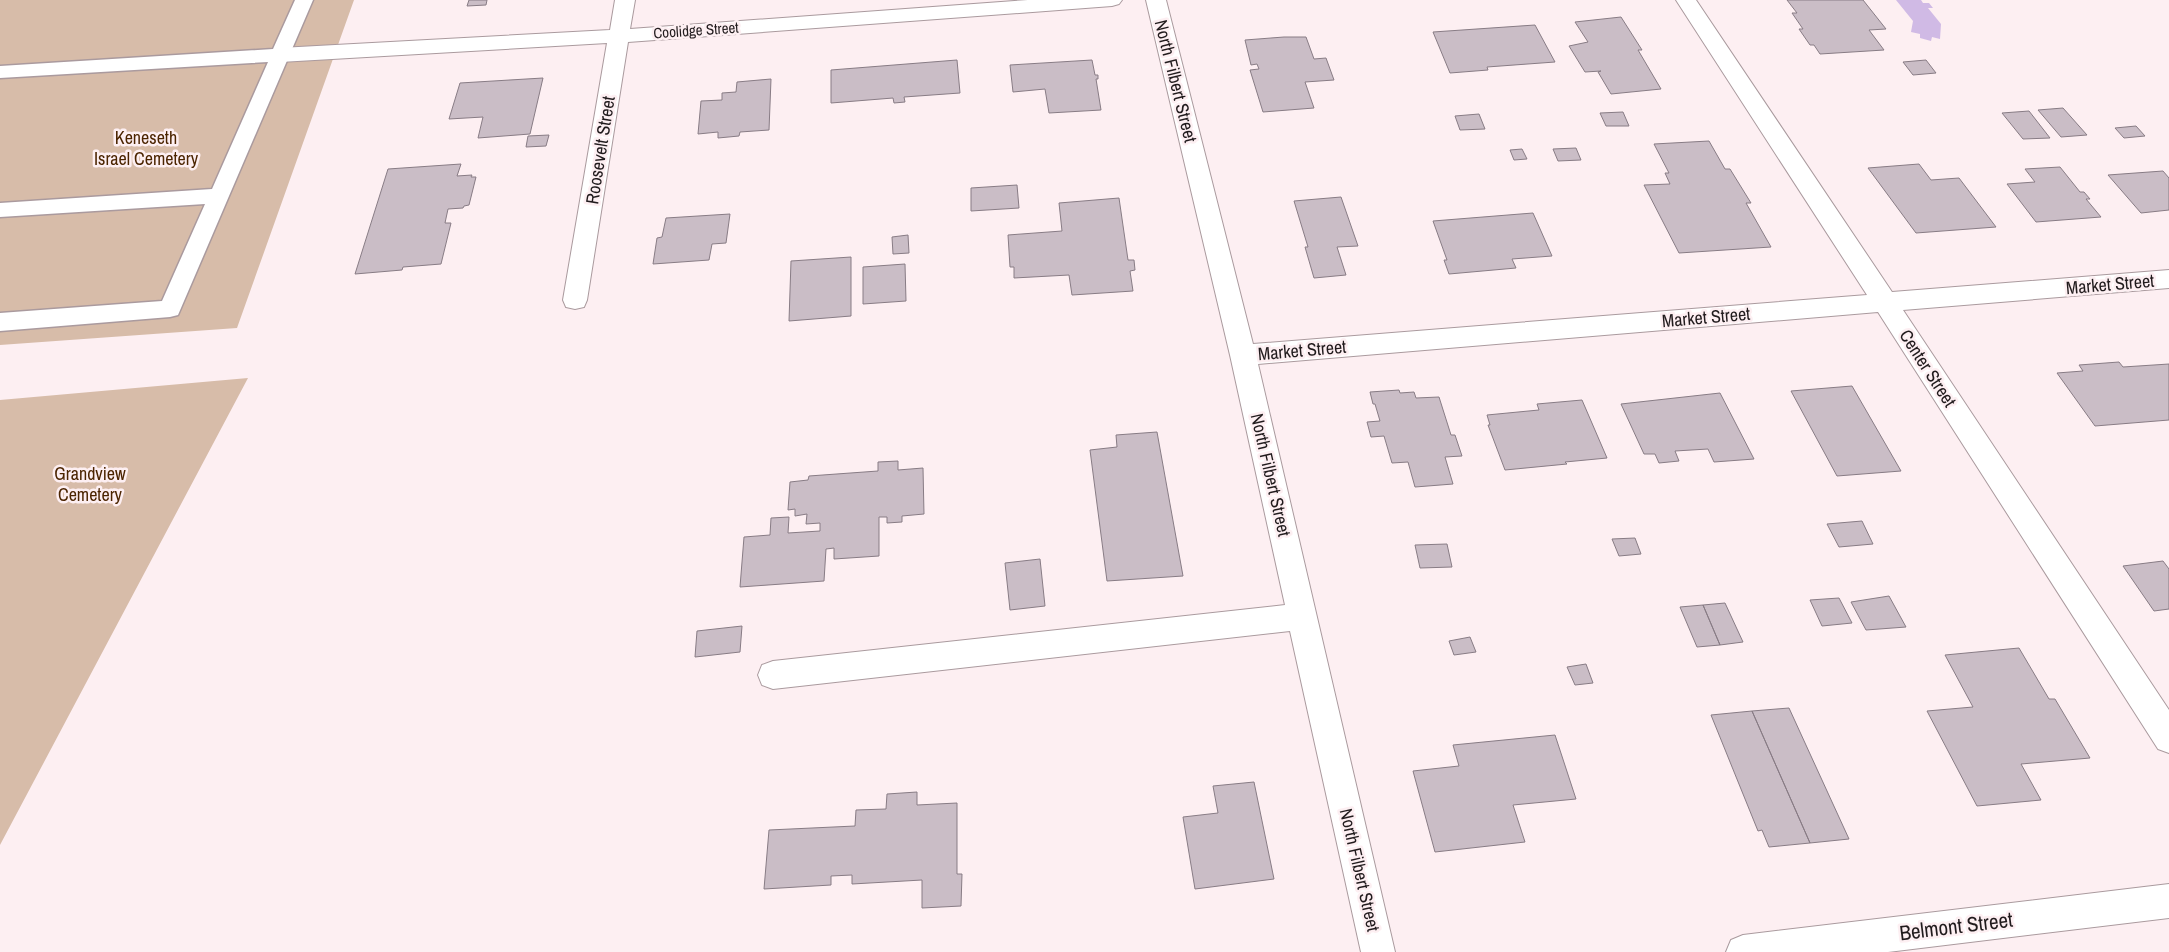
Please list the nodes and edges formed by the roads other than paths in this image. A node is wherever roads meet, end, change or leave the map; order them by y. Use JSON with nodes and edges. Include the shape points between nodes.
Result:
{"nodes":[{"id":1,"x":304,"y":0,"type":"edge"},
{"id":2,"x":625,"y":0,"type":"edge"},
{"id":3,"x":1112,"y":0,"type":"edge"},
{"id":4,"x":1156,"y":0,"type":"edge"},
{"id":5,"x":1686,"y":0,"type":"edge"},
{"id":6,"x":619,"y":36,"type":"junction"},
{"id":7,"x":280,"y":55,"type":"junction"},
{"id":8,"x":0,"y":72,"type":"edge"},
{"id":9,"x":219,"y":196,"type":"junction"},
{"id":10,"x":0,"y":210,"type":"edge"},
{"id":11,"x":2169,"y":279,"type":"edge"},
{"id":12,"x":575,"y":300,"type":"dead end"},
{"id":13,"x":1884,"y":302,"type":"junction"},
{"id":14,"x":0,"y":322,"type":"edge"},
{"id":15,"x":1243,"y":355,"type":"junction"},
{"id":16,"x":1303,"y":616,"type":"junction"},
{"id":17,"x":773,"y":675,"type":"dead end"},
{"id":18,"x":2169,"y":738,"type":"edge"},
{"id":19,"x":2169,"y":901,"type":"edge"},
{"id":20,"x":1378,"y":952,"type":"edge"},
{"id":21,"x":1744,"y":952,"type":"edge"}],
"edges":[{"from":1,"to":7,"type":"lane"},
{"from":2,"to":6,"type":"street","name":"Roosevelt Street"},
{"from":3,"to":6,"type":"street","name":"Coolidge Street"},
{"from":4,"to":15,"type":"street","name":"North Filbert Street"},
{"from":5,"to":13,"type":"street","name":"Center Street"},
{"from":6,"to":7,"type":"street","name":"Coolidge Street"},
{"from":6,"to":12,"type":"street","name":"Roosevelt Street"},
{"from":7,"to":8,"type":"lane"},
{"from":7,"to":9,"type":"lane"},
{"from":9,"to":10,"type":"lane"},
{"from":9,"to":14,"type":"lane","via":[[170,309]]},
{"from":11,"to":13,"type":"street","name":"Market Street"},
{"from":13,"to":15,"type":"street","name":"Market Street"},
{"from":13,"to":18,"type":"street","name":"Center Street"},
{"from":15,"to":16,"type":"street","name":"North Filbert Street"},
{"from":16,"to":17,"type":"street"},
{"from":16,"to":20,"type":"street","name":"North Filbert Street"},
{"from":19,"to":21,"type":"street","name":"Belmont Street"}]}
